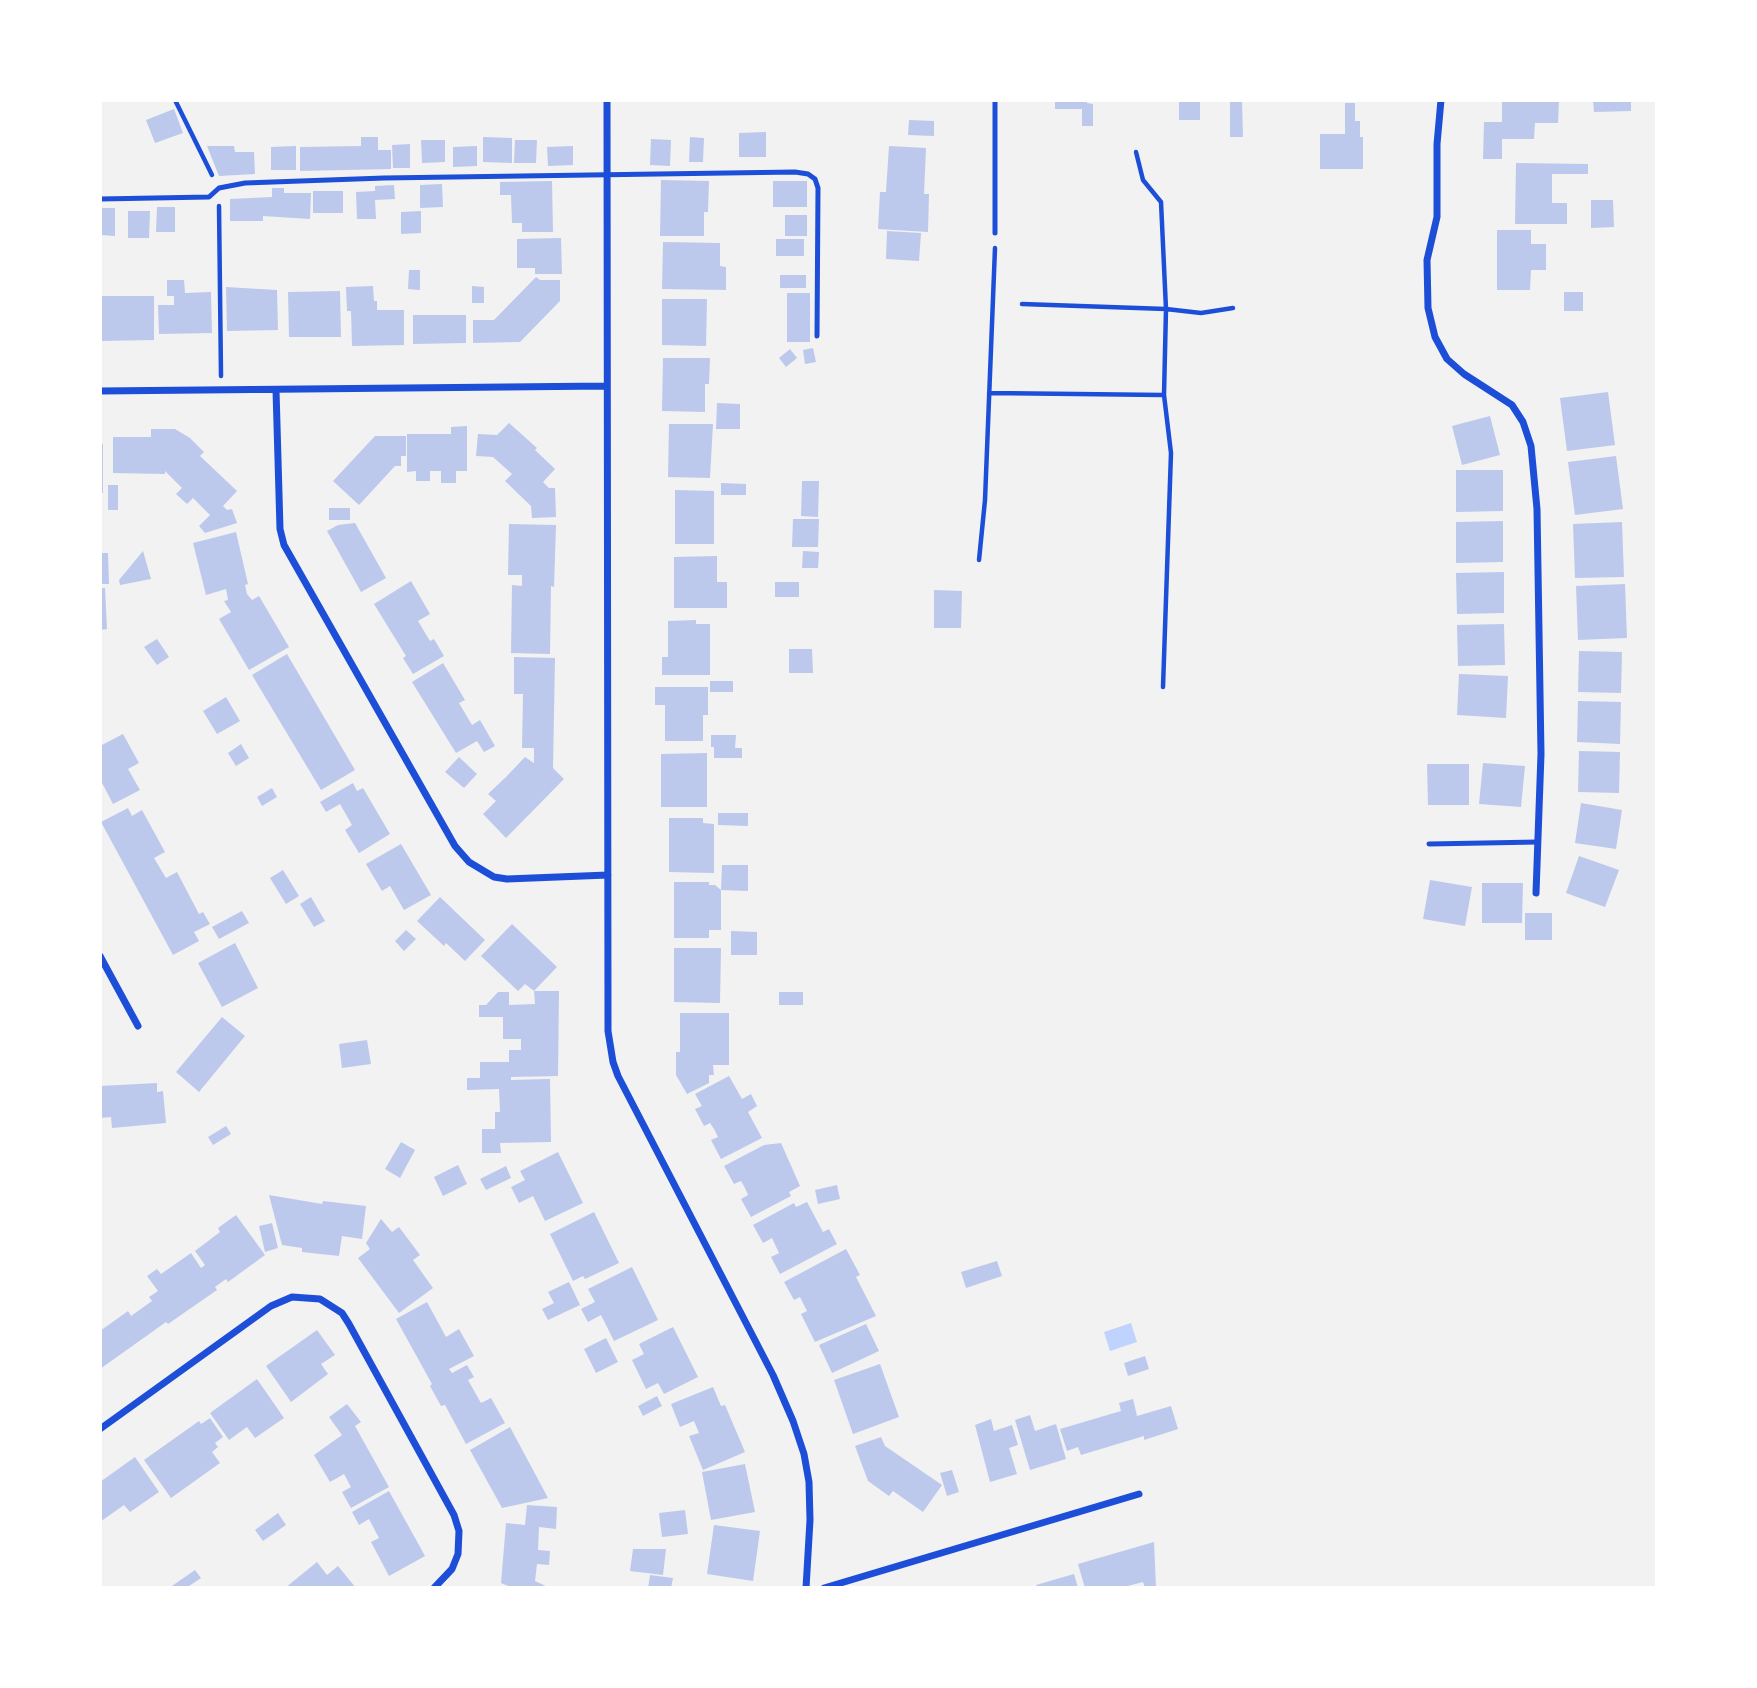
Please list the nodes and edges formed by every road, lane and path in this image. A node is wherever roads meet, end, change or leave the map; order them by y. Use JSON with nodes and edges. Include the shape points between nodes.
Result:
{"nodes":[{"id":1,"x":175,"y":100,"type":"edge"},
{"id":2,"x":607,"y":100,"type":"edge"},
{"id":3,"x":995,"y":100,"type":"edge"},
{"id":4,"x":1441,"y":100,"type":"edge"},
{"id":5,"x":1136,"y":152,"type":"dead end"},
{"id":6,"x":606,"y":175,"type":"junction"},
{"id":7,"x":219,"y":188,"type":"junction"},
{"id":8,"x":100,"y":199,"type":"edge"},
{"id":9,"x":995,"y":233,"type":"joint"},
{"id":10,"x":1022,"y":304,"type":"dead end"},
{"id":11,"x":1233,"y":307,"type":"dead end"},
{"id":12,"x":1166,"y":309,"type":"junction"},
{"id":13,"x":817,"y":336,"type":"dead end"},
{"id":14,"x":607,"y":386,"type":"junction"},
{"id":15,"x":276,"y":390,"type":"junction"},
{"id":16,"x":100,"y":391,"type":"edge"},
{"id":17,"x":221,"y":391,"type":"junction"},
{"id":18,"x":989,"y":393,"type":"junction"},
{"id":19,"x":1164,"y":395,"type":"junction"},
{"id":20,"x":979,"y":560,"type":"dead end"},
{"id":21,"x":1163,"y":687,"type":"dead end"},
{"id":22,"x":1538,"y":842,"type":"junction"},
{"id":23,"x":1429,"y":844,"type":"dead end"},
{"id":24,"x":608,"y":875,"type":"junction"},
{"id":25,"x":1536,"y":893,"type":"dead end"},
{"id":26,"x":100,"y":956,"type":"edge"},
{"id":27,"x":138,"y":1026,"type":"dead end"},
{"id":28,"x":100,"y":1429,"type":"edge"},
{"id":29,"x":1139,"y":1494,"type":"dead end"},
{"id":30,"x":434,"y":1588,"type":"edge"},
{"id":31,"x":807,"y":1588,"type":"edge"},
{"id":32,"x":824,"y":1588,"type":"edge"}],
"edges":[{"from":1,"to":7,"type":"path"},
{"from":2,"to":6,"type":"street"},
{"from":3,"to":9,"type":"lane"},
{"from":4,"to":22,"type":"street","via":[[1437,217],[1427,260],[1428,308],[1435,337],[1447,359],[1512,405],[1531,446],[1537,509]]},
{"from":5,"to":12,"type":"path","via":[[1143,180],[1161,202]]},
{"from":6,"to":7,"type":"lane","via":[[246,183]]},
{"from":6,"to":13,"type":"lane","via":[[795,172],[815,179]]},
{"from":6,"to":14,"type":"street"},
{"from":7,"to":8,"type":"lane","via":[[209,197]]},
{"from":7,"to":17,"type":"path"},
{"from":9,"to":18,"type":"path"},
{"from":10,"to":12,"type":"path"},
{"from":11,"to":12,"type":"path","via":[[1201,313]]},
{"from":12,"to":19,"type":"path"},
{"from":14,"to":15,"type":"street"},
{"from":14,"to":24,"type":"street"},
{"from":15,"to":17,"type":"street"},
{"from":15,"to":24,"type":"street","via":[[284,545],[455,846],[469,862],[494,877]]},
{"from":16,"to":17,"type":"street"},
{"from":18,"to":19,"type":"path"},
{"from":18,"to":20,"type":"path"},
{"from":19,"to":21,"type":"path","via":[[1171,453]]},
{"from":22,"to":23,"type":"lane"},
{"from":22,"to":25,"type":"street"},
{"from":24,"to":31,"type":"street","via":[[612,1062],[793,1420],[809,1482]]},
{"from":26,"to":27,"type":"street"},
{"from":28,"to":30,"type":"street","via":[[271,1306],[292,1297],[320,1298],[342,1313],[349,1324],[454,1516],[458,1554],[452,1569]]},
{"from":29,"to":32,"type":"street"}]}
